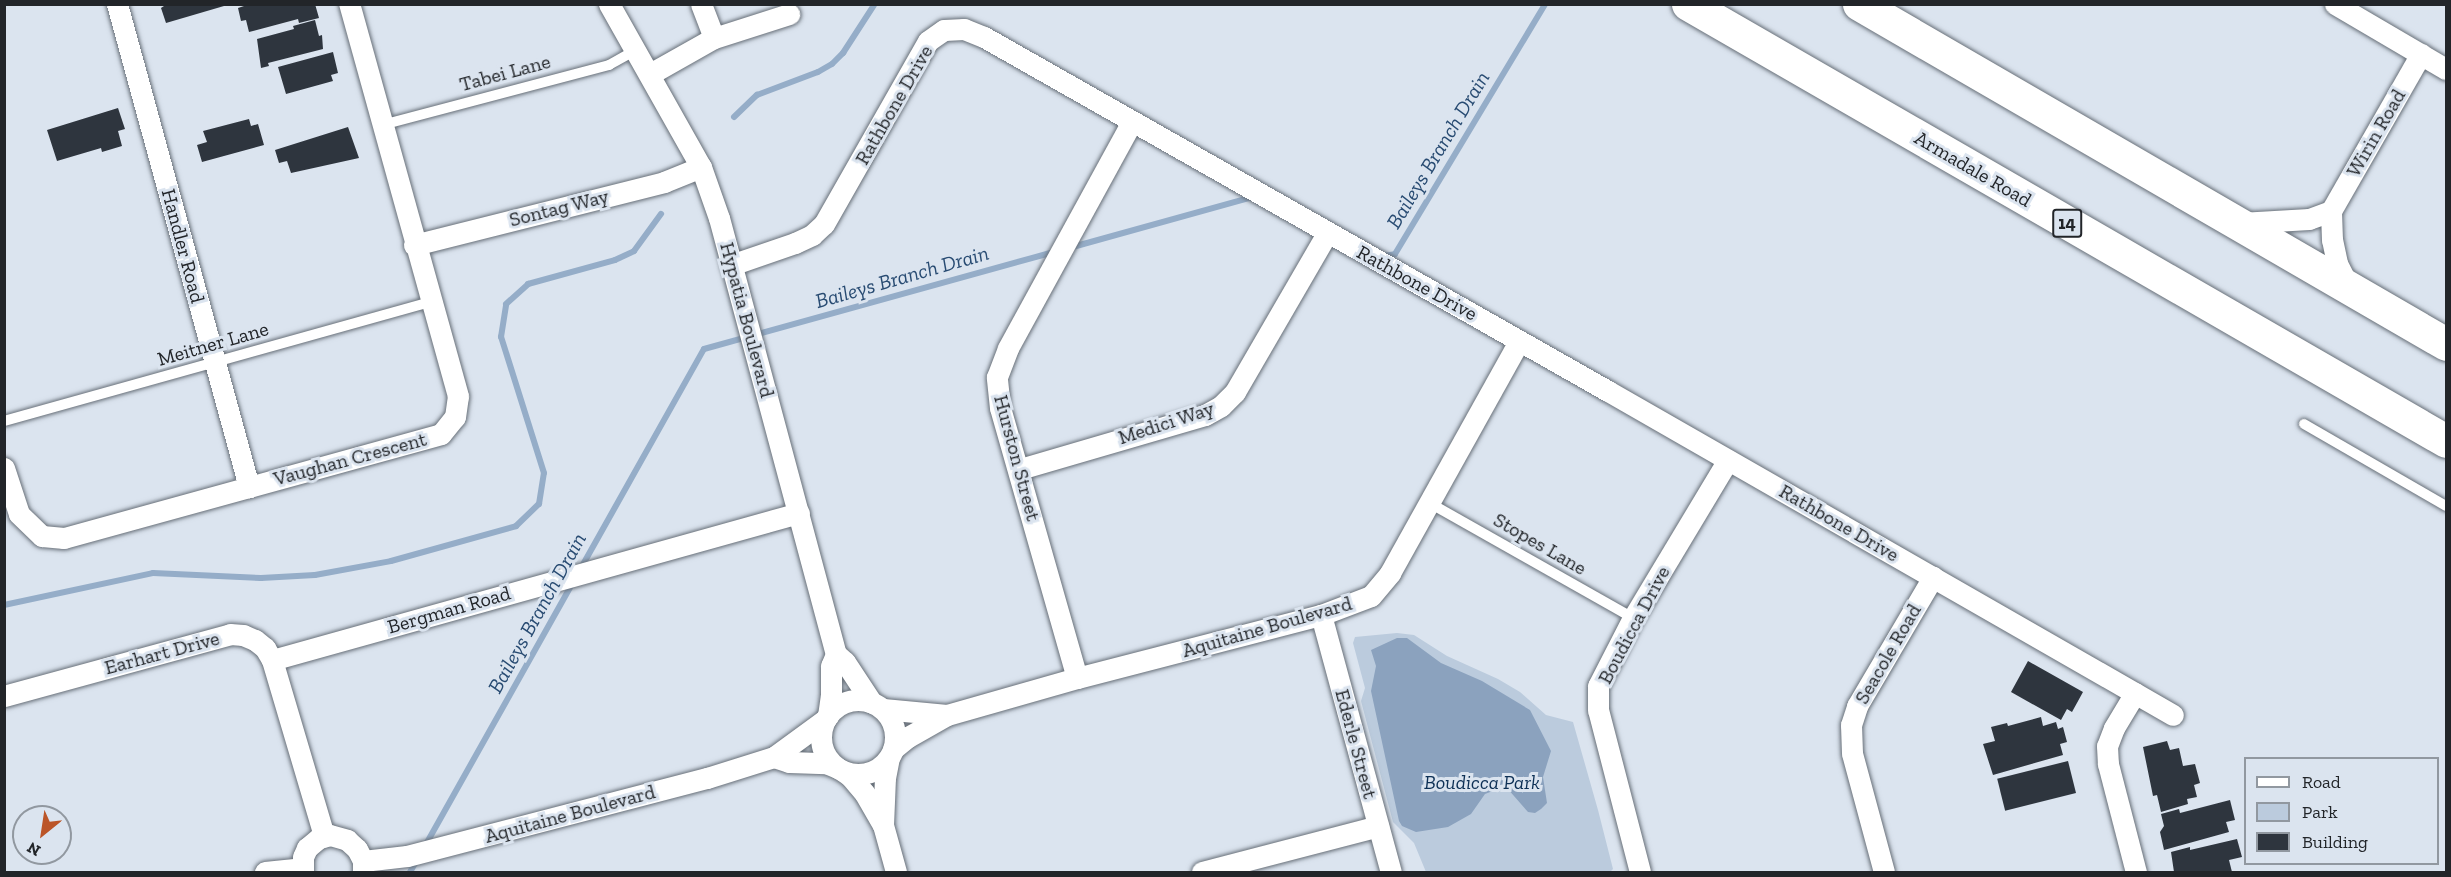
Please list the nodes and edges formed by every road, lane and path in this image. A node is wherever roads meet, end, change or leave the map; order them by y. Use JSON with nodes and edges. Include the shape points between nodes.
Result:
{"nodes":[{"id":1,"x":117,"y":4,"type":"edge"},
{"id":2,"x":349,"y":4,"type":"edge"},
{"id":3,"x":609,"y":4,"type":"edge"},
{"id":4,"x":701,"y":4,"type":"edge"},
{"id":5,"x":1688,"y":4,"type":"edge"},
{"id":6,"x":1858,"y":4,"type":"edge"},
{"id":7,"x":2335,"y":4,"type":"edge"},
{"id":8,"x":789,"y":14,"type":"dead end"},
{"id":9,"x":714,"y":38,"type":"junction"},
{"id":10,"x":636,"y":51,"type":"junction"},
{"id":11,"x":2421,"y":54,"type":"junction"},
{"id":12,"x":2446,"y":69,"type":"edge"},
{"id":13,"x":650,"y":74,"type":"junction"},
{"id":14,"x":1131,"y":123,"type":"junction"},
{"id":15,"x":382,"y":125,"type":"junction"},
{"id":16,"x":701,"y":167,"type":"junction"},
{"id":17,"x":2331,"y":211,"type":"junction"},
{"id":18,"x":2240,"y":223,"type":"junction"},
{"id":19,"x":1327,"y":233,"type":"junction"},
{"id":20,"x":414,"y":245,"type":"junction"},
{"id":21,"x":732,"y":265,"type":"junction"},
{"id":22,"x":2350,"y":288,"type":"junction"},
{"id":23,"x":431,"y":302,"type":"junction"},
{"id":24,"x":1519,"y":341,"type":"junction"},
{"id":25,"x":2446,"y":344,"type":"edge"},
{"id":26,"x":215,"y":362,"type":"junction"},
{"id":27,"x":4,"y":421,"type":"edge"},
{"id":28,"x":2304,"y":424,"type":"dead end"},
{"id":29,"x":2446,"y":441,"type":"edge"},
{"id":30,"x":1728,"y":460,"type":"junction"},
{"id":31,"x":4,"y":468,"type":"edge"},
{"id":32,"x":1020,"y":469,"type":"junction"},
{"id":33,"x":249,"y":487,"type":"junction"},
{"id":34,"x":1428,"y":501,"type":"junction"},
{"id":35,"x":2446,"y":506,"type":"edge"},
{"id":36,"x":799,"y":513,"type":"junction"},
{"id":37,"x":1933,"y":577,"type":"junction"},
{"id":38,"x":1321,"y":615,"type":"junction"},
{"id":39,"x":1634,"y":618,"type":"junction"},
{"id":40,"x":836,"y":654,"type":"junction"},
{"id":41,"x":272,"y":660,"type":"junction"},
{"id":42,"x":1077,"y":678,"type":"junction"},
{"id":43,"x":2135,"y":693,"type":"junction"},
{"id":44,"x":4,"y":696,"type":"edge"},
{"id":45,"x":878,"y":706,"type":"junction"},
{"id":46,"x":2173,"y":715,"type":"dead end"},
{"id":47,"x":947,"y":716,"type":"junction"},
{"id":48,"x":827,"y":717,"type":"junction"},
{"id":49,"x":891,"y":753,"type":"junction"},
{"id":50,"x":774,"y":757,"type":"junction"},
{"id":51,"x":840,"y":769,"type":"junction"},
{"id":52,"x":883,"y":825,"type":"junction"},
{"id":53,"x":1378,"y":826,"type":"junction"},
{"id":54,"x":324,"y":836,"type":"junction"},
{"id":55,"x":363,"y":867,"type":"edge"},
{"id":56,"x":302,"y":871,"type":"edge"},
{"id":57,"x":265,"y":873,"type":"edge"},
{"id":58,"x":896,"y":873,"type":"edge"},
{"id":59,"x":1202,"y":873,"type":"edge"},
{"id":60,"x":1391,"y":873,"type":"edge"},
{"id":61,"x":1640,"y":873,"type":"edge"},
{"id":62,"x":1884,"y":873,"type":"edge"},
{"id":63,"x":2136,"y":873,"type":"edge"}],
"edges":[{"from":1,"to":26,"type":"street","name":"Handler Road"},
{"from":2,"to":15,"type":"street","name":"Vaughan Crescent"},
{"from":3,"to":10,"type":"street","name":"Hypatia Boulevard"},
{"from":4,"to":9,"type":"street"},
{"from":5,"to":29,"type":"highway","name":"Armadale Road","number":"14"},
{"from":6,"to":18,"type":"highway"},
{"from":7,"to":11,"type":"street"},
{"from":8,"to":9,"type":"street"},
{"from":9,"to":13,"type":"street"},
{"from":10,"to":13,"type":"street","name":"Hypatia Boulevard"},
{"from":10,"to":15,"type":"lane","name":"Tabei Lane","via":[[609,65]]},
{"from":11,"to":12,"type":"street"},
{"from":11,"to":17,"type":"street","name":"Wirin Road"},
{"from":13,"to":16,"type":"street","name":"Hypatia Boulevard"},
{"from":14,"to":19,"type":"street","name":"Rathbone Drive"},
{"from":14,"to":21,"type":"street","name":"Rathbone Drive","via":[[984,37],[964,29],[945,30],[928,42],[824,224],[795,243]]},
{"from":14,"to":32,"type":"street","name":"Hurston Street","via":[[1008,348],[997,377],[1000,408]]},
{"from":15,"to":20,"type":"street","name":"Vaughan Crescent"},
{"from":16,"to":20,"type":"street","name":"Sontag Way","via":[[664,182]]},
{"from":16,"to":21,"type":"street","name":"Hypatia Boulevard"},
{"from":17,"to":18,"type":"street","via":[[2309,219]]},
{"from":17,"to":22,"type":"street","via":[[2337,263]]},
{"from":18,"to":22,"type":"highway"},
{"from":19,"to":24,"type":"street","name":"Rathbone Drive"},
{"from":19,"to":32,"type":"street","name":"Medici Way","via":[[1235,392],[1221,406],[1205,415]]},
{"from":20,"to":23,"type":"street","name":"Vaughan Crescent"},
{"from":21,"to":36,"type":"street","name":"Hypatia Boulevard"},
{"from":22,"to":25,"type":"highway"},
{"from":23,"to":26,"type":"lane","name":"Meitner Lane"},
{"from":23,"to":33,"type":"street","name":"Vaughan Crescent","via":[[458,396],[455,417],[441,434]]},
{"from":24,"to":30,"type":"street","name":"Rathbone Drive"},
{"from":24,"to":34,"type":"street","name":"Aquitaine Boulevard"},
{"from":26,"to":27,"type":"lane","name":"Meitner Lane"},
{"from":26,"to":33,"type":"street","name":"Handler Road"},
{"from":28,"to":35,"type":"lane"},
{"from":30,"to":37,"type":"street","name":"Rathbone Drive"},
{"from":30,"to":39,"type":"street","name":"Boudicca Drive"},
{"from":31,"to":33,"type":"street","name":"Vaughan Crescent","via":[[19,514],[42,536],[64,538]]},
{"from":32,"to":42,"type":"street","name":"Hurston Street"},
{"from":34,"to":38,"type":"street","name":"Aquitaine Boulevard","via":[[1390,573],[1371,596]]},
{"from":34,"to":39,"type":"lane","name":"Stopes Lane"},
{"from":36,"to":40,"type":"street","name":"Hypatia Boulevard"},
{"from":36,"to":41,"type":"street","name":"Bergman Road"},
{"from":37,"to":43,"type":"street","name":"Rathbone Drive"},
{"from":37,"to":62,"type":"street","name":"Seacole Road","via":[[1857,706],[1851,725],[1852,753]]},
{"from":38,"to":42,"type":"street","name":"Aquitaine Boulevard"},
{"from":38,"to":53,"type":"street","name":"Ederle Street"},
{"from":39,"to":61,"type":"street","name":"Boudicca Drive","via":[[1598,686],[1599,710]]},
{"from":40,"to":45,"type":"street","name":"Hypatia Boulevard"},
{"from":40,"to":48,"type":"street","name":"Hypatia Boulevard","via":[[831,666]]},
{"from":41,"to":44,"type":"street","name":"Earhart Drive","via":[[255,640],[230,634]]},
{"from":41,"to":54,"type":"street","name":"Earhart Drive"},
{"from":42,"to":47,"type":"street","name":"Aquitaine Boulevard"},
{"from":43,"to":46,"type":"street","name":"Rathbone Drive"},
{"from":43,"to":63,"type":"street","via":[[2107,746],[2108,765]]},
{"from":45,"to":47,"type":"street"},
{"from":45,"to":48,"type":"street","via":[[860,700],[848,702]]},
{"from":45,"to":49,"type":"street","via":[[894,728]]},
{"from":47,"to":49,"type":"street","via":[[917,731]]},
{"from":48,"to":50,"type":"street","name":"Aquitaine Boulevard"},
{"from":48,"to":51,"type":"street","via":[[822,727],[822,746]]},
{"from":49,"to":51,"type":"street","via":[[873,771],[863,774]]},
{"from":49,"to":52,"type":"street","via":[[885,778]]},
{"from":50,"to":51,"type":"street","name":"Aquitaine Boulevard","via":[[789,762],[815,761]]},
{"from":50,"to":55,"type":"street","name":"Aquitaine Boulevard"},
{"from":51,"to":52,"type":"street","via":[[865,794]]},
{"from":52,"to":58,"type":"street"},
{"from":53,"to":59,"type":"street"},
{"from":53,"to":60,"type":"street","name":"Ederle Street"},
{"from":54,"to":55,"type":"street","via":[[347,840],[357,849]]},
{"from":54,"to":56,"type":"street","via":[[307,848]]},
{"from":56,"to":57,"type":"street"}]}
